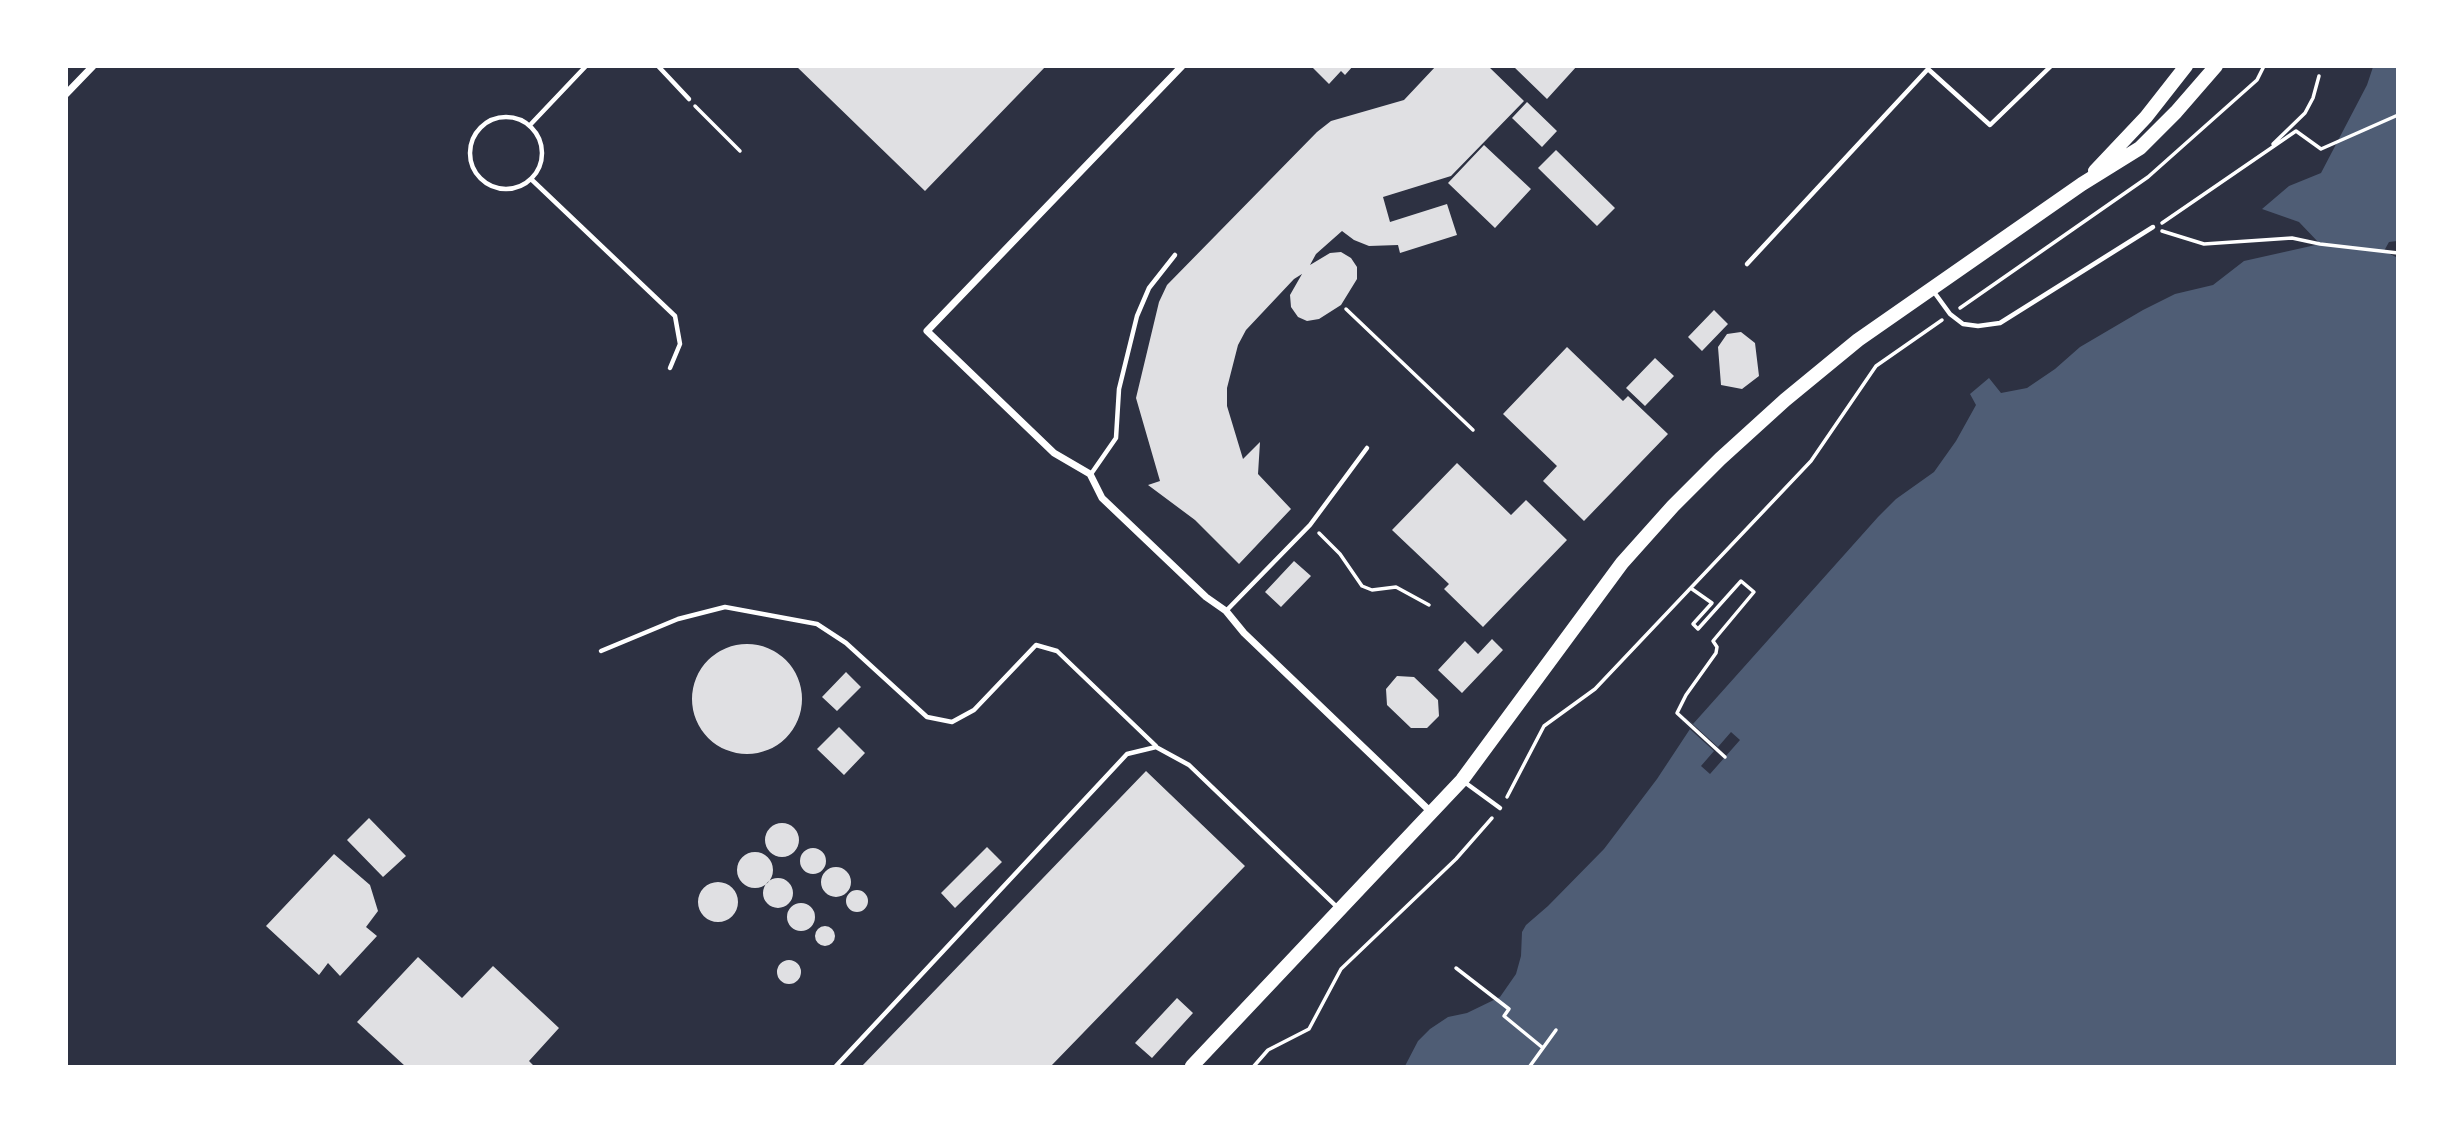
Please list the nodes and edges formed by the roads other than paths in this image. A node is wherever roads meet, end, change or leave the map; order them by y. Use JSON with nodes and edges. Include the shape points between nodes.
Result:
{"nodes":[{"id":1,"x":93,"y":66,"type":"edge"},
{"id":2,"x":586,"y":66,"type":"edge"},
{"id":3,"x":658,"y":66,"type":"edge"},
{"id":4,"x":1182,"y":66,"type":"edge"},
{"id":5,"x":2051,"y":66,"type":"edge"},
{"id":6,"x":2186,"y":66,"type":"edge"},
{"id":7,"x":2216,"y":66,"type":"edge"},
{"id":8,"x":66,"y":94,"type":"edge"},
{"id":9,"x":688,"y":99,"type":"road end"},
{"id":10,"x":530,"y":125,"type":"junction"},
{"id":11,"x":531,"y":179,"type":"junction"},
{"id":12,"x":2082,"y":184,"type":"junction"},
{"id":13,"x":2153,"y":227,"type":"road end"},
{"id":14,"x":1175,"y":256,"type":"dead end"},
{"id":15,"x":1747,"y":264,"type":"dead end"},
{"id":16,"x":1932,"y":288,"type":"junction"},
{"id":17,"x":670,"y":368,"type":"dead end"},
{"id":18,"x":1367,"y":447,"type":"dead end"},
{"id":19,"x":1090,"y":474,"type":"junction"},
{"id":20,"x":1226,"y":611,"type":"junction"},
{"id":21,"x":601,"y":650,"type":"dead end"},
{"id":22,"x":1156,"y":747,"type":"junction"},
{"id":23,"x":1462,"y":780,"type":"junction"},
{"id":24,"x":1500,"y":807,"type":"road end"},
{"id":25,"x":1433,"y":814,"type":"junction"},
{"id":26,"x":1340,"y":910,"type":"junction"},
{"id":27,"x":836,"y":1066,"type":"edge"},
{"id":28,"x":1192,"y":1066,"type":"edge"}],
"edges":[{"from":1,"to":8,"type":"street"},
{"from":2,"to":10,"type":"lane"},
{"from":3,"to":9,"type":"lane"},
{"from":4,"to":19,"type":"street","via":[[927,331],[1054,453]]},
{"from":5,"to":15,"type":"lane","via":[[1990,125],[1928,69]]},
{"from":6,"to":12,"type":"main road","via":[[2146,117]]},
{"from":7,"to":12,"type":"main road","via":[[2147,141]]},
{"from":10,"to":11,"type":"lane","via":[[542,146],[542,158]]},
{"from":10,"to":11,"type":"lane","via":[[508,116],[485,122],[476,131],[469,153],[477,176],[486,184],[510,189]]},
{"from":11,"to":17,"type":"lane","via":[[675,316],[680,344]]},
{"from":12,"to":16,"type":"main road"},
{"from":13,"to":16,"type":"lane","via":[[2000,323],[1964,324],[1950,314]]},
{"from":14,"to":19,"type":"lane","via":[[1149,288],[1137,316],[1119,389],[1116,438]]},
{"from":16,"to":23,"type":"main road","via":[[1784,400],[1673,506],[1622,563]]},
{"from":18,"to":20,"type":"lane","via":[[1310,525]]},
{"from":19,"to":20,"type":"street","via":[[1102,498]]},
{"from":20,"to":25,"type":"street"},
{"from":21,"to":22,"type":"lane","via":[[678,619],[725,607],[817,624],[846,643],[927,717],[952,722],[974,710],[1036,645],[1057,650]]},
{"from":22,"to":26,"type":"lane","via":[[1189,765]]},
{"from":22,"to":27,"type":"lane","via":[[1127,754]]},
{"from":23,"to":24,"type":"lane"},
{"from":23,"to":25,"type":"main road"},
{"from":25,"to":26,"type":"main road"},
{"from":26,"to":28,"type":"main road"}]}
